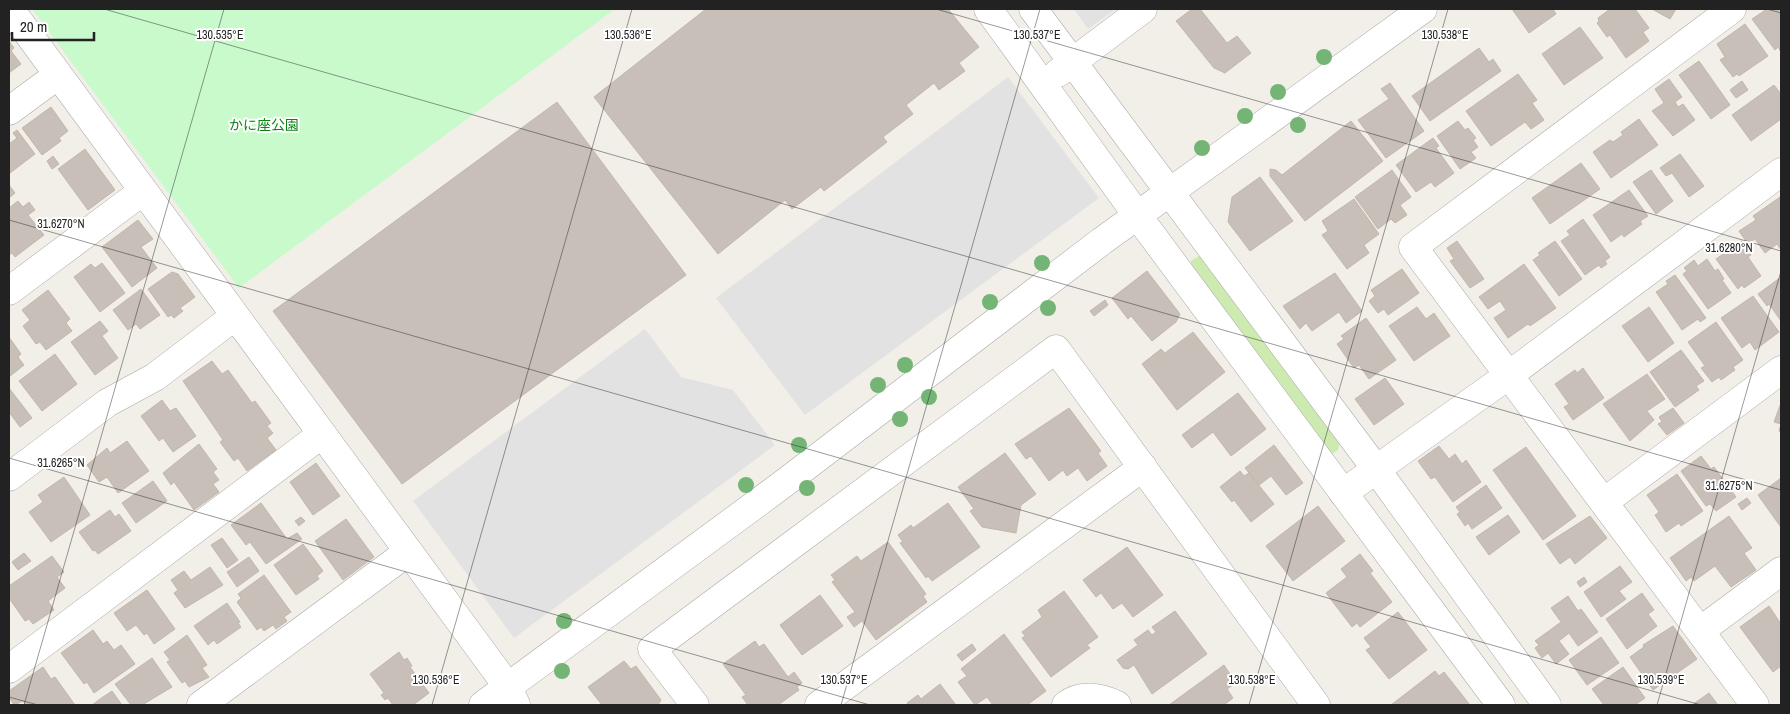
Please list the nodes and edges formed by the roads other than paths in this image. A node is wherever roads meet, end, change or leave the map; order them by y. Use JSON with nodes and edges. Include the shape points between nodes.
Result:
{"nodes":[{"id":1,"x":10,"y":9,"type":"edge"},
{"id":2,"x":988,"y":9,"type":"edge"},
{"id":3,"x":1033,"y":9,"type":"edge"},
{"id":4,"x":1144,"y":9,"type":"edge"},
{"id":5,"x":1423,"y":9,"type":"edge"},
{"id":6,"x":1732,"y":9,"type":"edge"},
{"id":7,"x":1073,"y":62,"type":"junction"},
{"id":8,"x":58,"y":75,"type":"junction"},
{"id":9,"x":1042,"y":84,"type":"junction"},
{"id":10,"x":9,"y":111,"type":"edge"},
{"id":11,"x":1781,"y":172,"type":"edge"},
{"id":12,"x":143,"y":191,"type":"junction"},
{"id":13,"x":1169,"y":192,"type":"junction"},
{"id":14,"x":1138,"y":215,"type":"junction"},
{"id":15,"x":9,"y":291,"type":"edge"},
{"id":16,"x":235,"y":316,"type":"junction"},
{"id":17,"x":1781,"y":370,"type":"edge"},
{"id":18,"x":1509,"y":375,"type":"junction"},
{"id":19,"x":322,"y":434,"type":"junction"},
{"id":20,"x":1143,"y":467,"type":"junction"},
{"id":21,"x":1376,"y":469,"type":"junction"},
{"id":22,"x":9,"y":477,"type":"edge"},
{"id":23,"x":1343,"y":493,"type":"junction"},
{"id":24,"x":1604,"y":502,"type":"junction"},
{"id":25,"x":408,"y":552,"type":"junction"},
{"id":26,"x":1781,"y":571,"type":"edge"},
{"id":27,"x":1700,"y":631,"type":"junction"},
{"id":28,"x":9,"y":669,"type":"edge"},
{"id":29,"x":512,"y":696,"type":"edge"},
{"id":30,"x":202,"y":705,"type":"edge"},
{"id":31,"x":483,"y":705,"type":"edge"},
{"id":32,"x":532,"y":705,"type":"edge"},
{"id":33,"x":695,"y":705,"type":"edge"},
{"id":34,"x":819,"y":705,"type":"edge"},
{"id":35,"x":1066,"y":705,"type":"edge"},
{"id":36,"x":1117,"y":705,"type":"edge"},
{"id":37,"x":1316,"y":705,"type":"edge"},
{"id":38,"x":1500,"y":705,"type":"edge"},
{"id":39,"x":1547,"y":705,"type":"edge"},
{"id":40,"x":1755,"y":705,"type":"edge"}],
"edges":[{"from":1,"to":8,"type":"street"},
{"from":2,"to":9,"type":"street"},
{"from":3,"to":7,"type":"street"},
{"from":4,"to":7,"type":"street"},
{"from":5,"to":13,"type":"street"},
{"from":6,"to":18,"type":"street","via":[[1414,247]]},
{"from":7,"to":9,"type":"street"},
{"from":7,"to":13,"type":"street"},
{"from":8,"to":10,"type":"street"},
{"from":8,"to":12,"type":"street"},
{"from":9,"to":14,"type":"street"},
{"from":11,"to":18,"type":"street"},
{"from":12,"to":15,"type":"street"},
{"from":12,"to":16,"type":"street"},
{"from":13,"to":14,"type":"street"},
{"from":13,"to":21,"type":"street"},
{"from":14,"to":23,"type":"street"},
{"from":14,"to":29,"type":"street","via":[[779,487]]},
{"from":16,"to":19,"type":"street"},
{"from":16,"to":22,"type":"street","via":[[155,377],[107,403]]},
{"from":17,"to":24,"type":"street"},
{"from":18,"to":21,"type":"street"},
{"from":18,"to":24,"type":"street"},
{"from":19,"to":25,"type":"street"},
{"from":19,"to":28,"type":"street"},
{"from":20,"to":33,"type":"street","via":[[1056,349],[652,649]]},
{"from":20,"to":34,"type":"street"},
{"from":20,"to":37,"type":"street"},
{"from":21,"to":23,"type":"street"},
{"from":21,"to":39,"type":"street"},
{"from":23,"to":38,"type":"street"},
{"from":24,"to":27,"type":"street"},
{"from":25,"to":29,"type":"street"},
{"from":25,"to":30,"type":"street"},
{"from":26,"to":27,"type":"street"},
{"from":27,"to":40,"type":"street"},
{"from":29,"to":31,"type":"street"},
{"from":29,"to":32,"type":"street"},
{"from":35,"to":36,"type":"street","via":[[1073,700],[1088,698],[1105,699]]}]}
